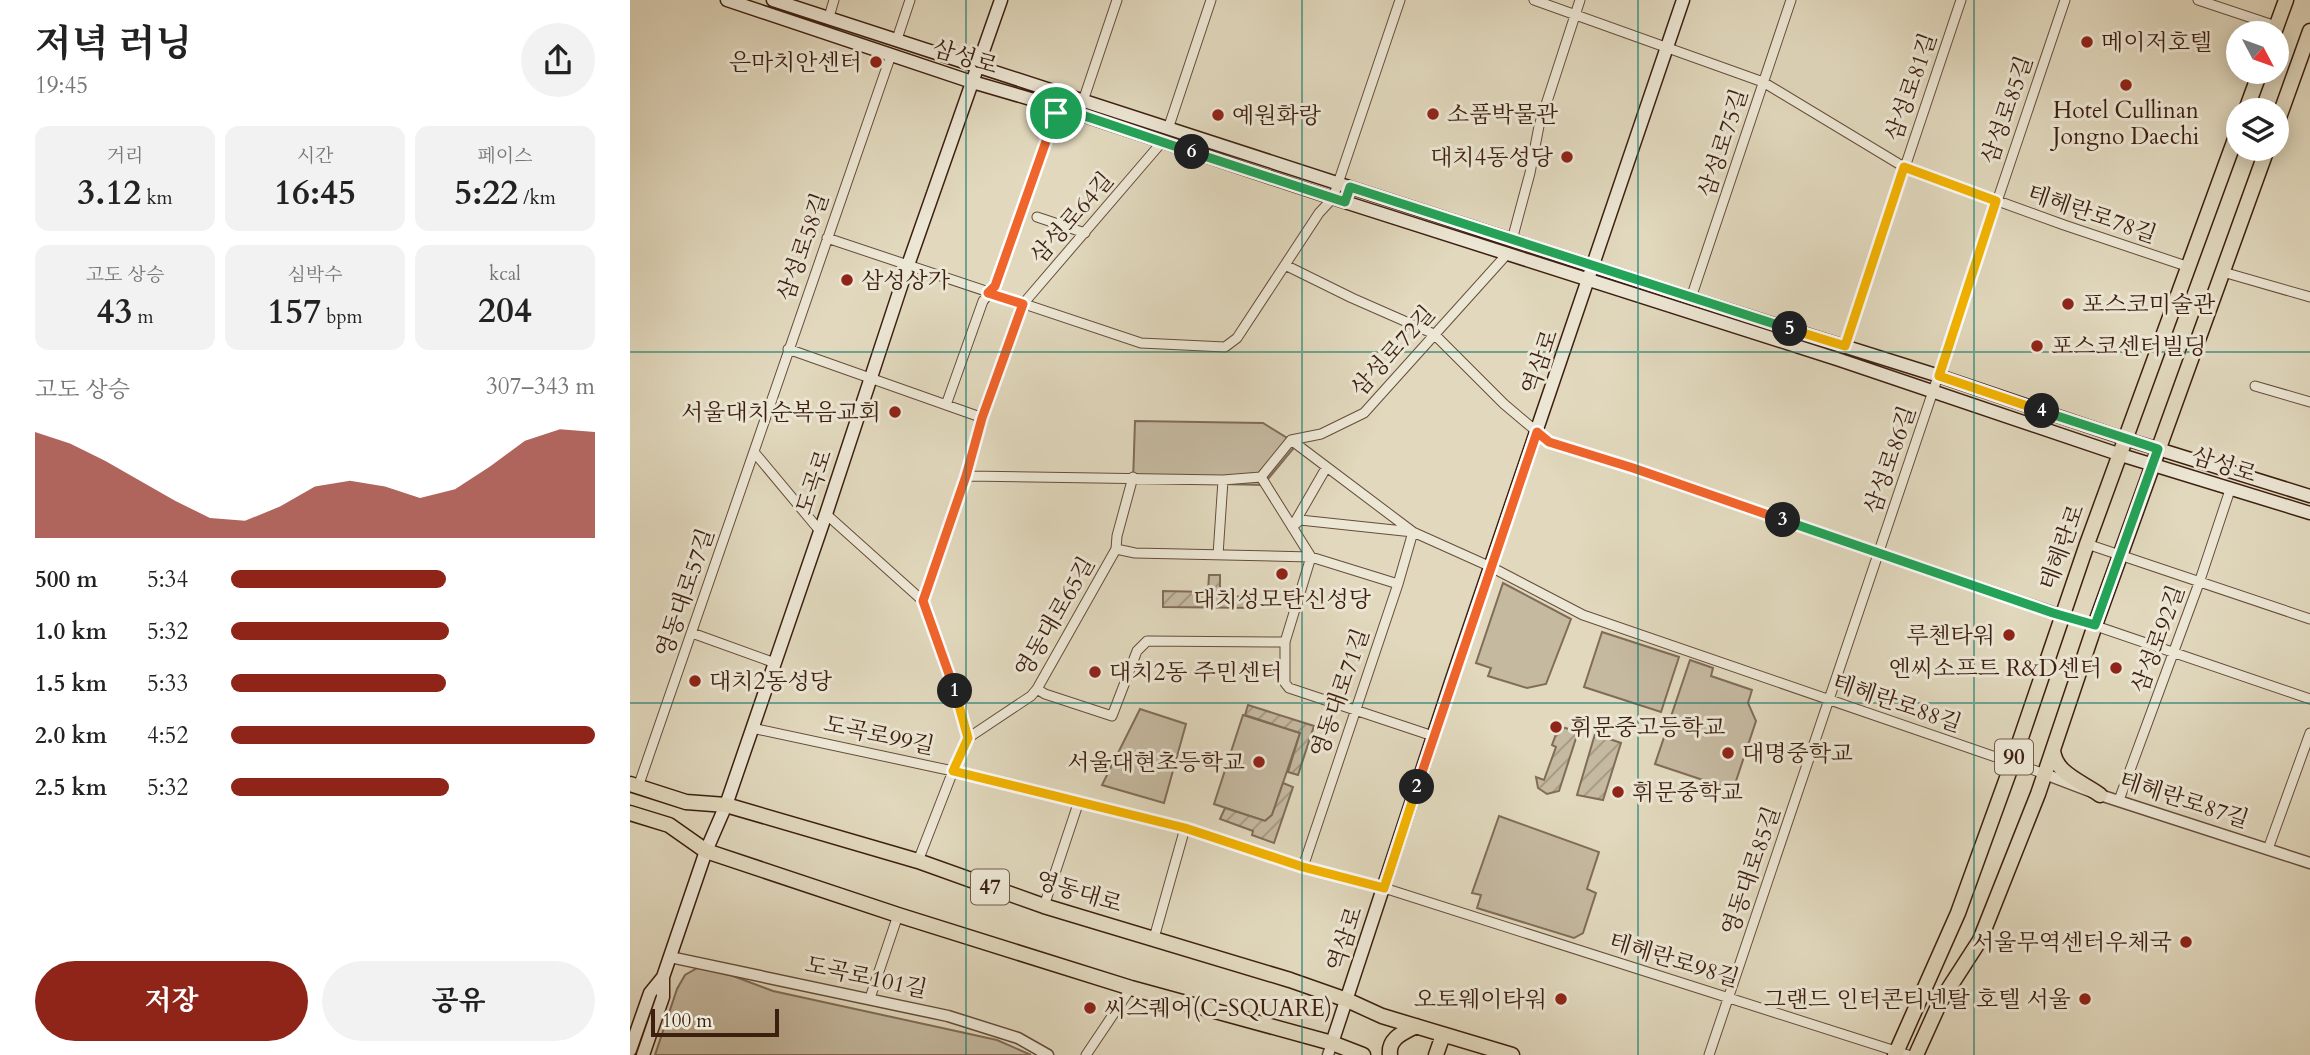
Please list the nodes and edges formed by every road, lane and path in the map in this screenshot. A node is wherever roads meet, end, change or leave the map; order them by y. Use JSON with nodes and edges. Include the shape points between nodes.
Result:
{"nodes":[{"id":1,"x":727,"y":0,"type":"edge"},
{"id":2,"x":774,"y":0,"type":"edge"},
{"id":3,"x":834,"y":0,"type":"edge"},
{"id":4,"x":910,"y":0,"type":"edge"},
{"id":5,"x":1002,"y":0,"type":"edge"},
{"id":6,"x":1117,"y":0,"type":"edge"},
{"id":7,"x":1211,"y":0,"type":"edge"},
{"id":8,"x":1400,"y":0,"type":"edge"},
{"id":9,"x":1534,"y":0,"type":"edge"},
{"id":10,"x":1580,"y":0,"type":"edge"},
{"id":11,"x":1683,"y":0,"type":"edge"},
{"id":12,"x":1791,"y":0,"type":"edge"},
{"id":13,"x":1961,"y":0,"type":"edge"},
{"id":14,"x":2065,"y":0,"type":"edge"},
{"id":15,"x":2198,"y":0,"type":"edge"},
{"id":16,"x":2286,"y":0,"type":"edge"},
{"id":17,"x":1576,"y":14,"type":"junction"},
{"id":18,"x":828,"y":18,"type":"junction"},
{"id":19,"x":2254,"y":21,"type":"edge"},
{"id":20,"x":2278,"y":21,"type":"edge"},
{"id":21,"x":2309,"y":35,"type":"edge"},
{"id":22,"x":897,"y":39,"type":"junction"},
{"id":23,"x":1668,"y":47,"type":"junction"},
{"id":24,"x":891,"y":55,"type":"junction"},
{"id":25,"x":979,"y":66,"type":"junction"},
{"id":26,"x":974,"y":82,"type":"junction"},
{"id":27,"x":1763,"y":82,"type":"junction"},
{"id":28,"x":2286,"y":98,"type":"edge"},
{"id":29,"x":1083,"y":102,"type":"junction"},
{"id":30,"x":1058,"y":107,"type":"junction"},
{"id":31,"x":1168,"y":129,"type":"junction"},
{"id":32,"x":1162,"y":142,"type":"junction"},
{"id":33,"x":2227,"y":161,"type":"edge"},
{"id":34,"x":2263,"y":161,"type":"edge"},
{"id":35,"x":1904,"y":167,"type":"junction"},
{"id":36,"x":1338,"y":183,"type":"junction"},
{"id":37,"x":1333,"y":198,"type":"junction"},
{"id":38,"x":1996,"y":201,"type":"junction"},
{"id":39,"x":1037,"y":217,"type":"dead end"},
{"id":40,"x":1085,"y":233,"type":"junction"},
{"id":41,"x":827,"y":238,"type":"junction"},
{"id":42,"x":1512,"y":240,"type":"junction"},
{"id":43,"x":1508,"y":253,"type":"junction"},
{"id":44,"x":1594,"y":264,"type":"junction"},
{"id":45,"x":908,"y":265,"type":"junction"},
{"id":46,"x":1285,"y":265,"type":"junction"},
{"id":47,"x":2189,"y":267,"type":"junction"},
{"id":48,"x":2223,"y":272,"type":"junction"},
{"id":49,"x":1590,"y":281,"type":"junction"},
{"id":50,"x":988,"y":293,"type":"junction"},
{"id":51,"x":2310,"y":297,"type":"edge"},
{"id":52,"x":1691,"y":298,"type":"junction"},
{"id":53,"x":1023,"y":304,"type":"junction"},
{"id":54,"x":1434,"y":334,"type":"junction"},
{"id":55,"x":1845,"y":346,"type":"junction"},
{"id":56,"x":788,"y":349,"type":"junction"},
{"id":57,"x":1939,"y":376,"type":"junction"},
{"id":58,"x":871,"y":378,"type":"junction"},
{"id":59,"x":2255,"y":386,"type":"dead end"},
{"id":60,"x":1934,"y":392,"type":"junction"},
{"id":61,"x":2310,"y":402,"type":"edge"},
{"id":62,"x":946,"y":405,"type":"junction"},
{"id":63,"x":982,"y":418,"type":"junction"},
{"id":64,"x":1537,"y":432,"type":"junction"},
{"id":65,"x":2126,"y":439,"type":"junction"},
{"id":66,"x":1291,"y":440,"type":"junction"},
{"id":67,"x":2158,"y":449,"type":"junction"},
{"id":68,"x":754,"y":452,"type":"junction"},
{"id":69,"x":2121,"y":455,"type":"junction"},
{"id":70,"x":2153,"y":464,"type":"junction"},
{"id":71,"x":1326,"y":468,"type":"junction"},
{"id":72,"x":966,"y":476,"type":"junction"},
{"id":73,"x":1133,"y":477,"type":"junction"},
{"id":74,"x":1261,"y":477,"type":"junction"},
{"id":75,"x":1223,"y":480,"type":"junction"},
{"id":76,"x":2230,"y":490,"type":"junction"},
{"id":77,"x":2310,"y":496,"type":"edge"},
{"id":78,"x":2310,"y":513,"type":"edge"},
{"id":79,"x":826,"y":514,"type":"junction"},
{"id":80,"x":1292,"y":527,"type":"junction"},
{"id":81,"x":820,"y":531,"type":"junction"},
{"id":82,"x":1413,"y":532,"type":"junction"},
{"id":83,"x":2087,"y":544,"type":"junction"},
{"id":84,"x":1116,"y":549,"type":"junction"},
{"id":85,"x":1879,"y":553,"type":"junction"},
{"id":86,"x":1218,"y":555,"type":"junction"},
{"id":87,"x":2120,"y":555,"type":"junction"},
{"id":88,"x":1311,"y":557,"type":"junction"},
{"id":89,"x":1491,"y":567,"type":"junction"},
{"id":90,"x":2199,"y":583,"type":"junction"},
{"id":91,"x":1398,"y":584,"type":"junction"},
{"id":92,"x":923,"y":601,"type":"junction"},
{"id":93,"x":2062,"y":616,"type":"junction"},
{"id":94,"x":2310,"y":619,"type":"edge"},
{"id":95,"x":2095,"y":625,"type":"junction"},
{"id":96,"x":692,"y":634,"type":"junction"},
{"id":97,"x":1285,"y":642,"type":"junction"},
{"id":98,"x":2174,"y":651,"type":"junction"},
{"id":99,"x":775,"y":663,"type":"junction"},
{"id":100,"x":1037,"y":689,"type":"junction"},
{"id":101,"x":1828,"y":699,"type":"junction"},
{"id":102,"x":2310,"y":699,"type":"edge"},
{"id":103,"x":1355,"y":709,"type":"junction"},
{"id":104,"x":752,"y":728,"type":"junction"},
{"id":105,"x":2310,"y":733,"type":"edge"},
{"id":106,"x":1433,"y":736,"type":"junction"},
{"id":107,"x":968,"y":738,"type":"junction"},
{"id":108,"x":2053,"y":748,"type":"junction"},
{"id":109,"x":2012,"y":764,"type":"junction"},
{"id":110,"x":953,"y":771,"type":"junction"},
{"id":111,"x":2045,"y":774,"type":"junction"},
{"id":112,"x":634,"y":785,"type":"edge"},
{"id":113,"x":2100,"y":795,"type":"junction"},
{"id":114,"x":2119,"y":800,"type":"junction"},
{"id":115,"x":1079,"y":801,"type":"junction"},
{"id":116,"x":726,"y":805,"type":"junction"},
{"id":117,"x":630,"y":813,"type":"edge"},
{"id":118,"x":1185,"y":828,"type":"junction"},
{"id":119,"x":2268,"y":849,"type":"junction"},
{"id":120,"x":706,"y":851,"type":"junction"},
{"id":121,"x":918,"y":861,"type":"junction"},
{"id":122,"x":2310,"y":863,"type":"edge"},
{"id":123,"x":1303,"y":867,"type":"junction"},
{"id":124,"x":1384,"y":888,"type":"junction"},
{"id":125,"x":1044,"y":906,"type":"junction"},
{"id":126,"x":898,"y":915,"type":"junction"},
{"id":127,"x":1154,"y":938,"type":"junction"},
{"id":128,"x":670,"y":957,"type":"junction"},
{"id":129,"x":663,"y":977,"type":"junction"},
{"id":130,"x":1131,"y":988,"type":"junction"},
{"id":131,"x":1729,"y":997,"type":"junction"},
{"id":132,"x":870,"y":998,"type":"junction"},
{"id":133,"x":1347,"y":1000,"type":"junction"},
{"id":134,"x":1416,"y":1026,"type":"junction"},
{"id":135,"x":1443,"y":1035,"type":"junction"},
{"id":136,"x":1330,"y":1049,"type":"edge"},
{"id":137,"x":630,"y":1050,"type":"edge"},
{"id":138,"x":1900,"y":1054,"type":"edge"},
{"id":139,"x":643,"y":1055,"type":"edge"},
{"id":140,"x":1048,"y":1055,"type":"edge"},
{"id":141,"x":1086,"y":1055,"type":"edge"},
{"id":142,"x":1363,"y":1055,"type":"edge"},
{"id":143,"x":1390,"y":1055,"type":"edge"},
{"id":144,"x":1436,"y":1055,"type":"edge"},
{"id":145,"x":1512,"y":1055,"type":"edge"},
{"id":146,"x":1709,"y":1055,"type":"edge"},
{"id":147,"x":1916,"y":1055,"type":"edge"}],
"edges":[{"from":1,"to":24,"type":"main road","name":"삼성로"},
{"from":2,"to":18,"type":"main road","name":"삼성로"},
{"from":3,"to":18,"type":"street"},
{"from":4,"to":22,"type":"street"},
{"from":5,"to":25,"type":"main road","name":"도곡로"},
{"from":6,"to":29,"type":"street"},
{"from":7,"to":31,"type":"street"},
{"from":8,"to":36,"type":"street"},
{"from":9,"to":17,"type":"street","name":"테헤란로78길"},
{"from":10,"to":17,"type":"street"},
{"from":11,"to":23,"type":"main road","name":"역삼로"},
{"from":12,"to":27,"type":"street","name":"삼성로75길"},
{"from":13,"to":35,"type":"street","name":"삼성로81길"},
{"from":14,"to":38,"type":"street","name":"삼성로85길"},
{"from":15,"to":19,"type":"street"},
{"from":16,"to":20,"type":"main road"},
{"from":17,"to":23,"type":"street","name":"테헤란로78길"},
{"from":17,"to":42,"type":"street","via":[[1539,126]]},
{"from":18,"to":22,"type":"main road","name":"삼성로"},
{"from":21,"to":28,"type":"main road"},
{"from":22,"to":25,"type":"main road","name":"삼성로"},
{"from":23,"to":27,"type":"street","name":"테헤란로78길"},
{"from":23,"to":44,"type":"main road","name":"역삼로"},
{"from":24,"to":26,"type":"main road","name":"삼성로"},
{"from":24,"to":41,"type":"street","name":"삼성로58길"},
{"from":25,"to":26,"type":"main road","name":"도곡로"},
{"from":25,"to":29,"type":"main road","name":"삼성로"},
{"from":26,"to":30,"type":"main road","name":"삼성로"},
{"from":26,"to":45,"type":"main road","name":"도곡로"},
{"from":27,"to":35,"type":"street","name":"테헤란로78길"},
{"from":27,"to":52,"type":"street","name":"삼성로75길"},
{"from":29,"to":31,"type":"main road","name":"삼성로"},
{"from":30,"to":32,"type":"main road","name":"삼성로"},
{"from":30,"to":50,"type":"street","via":[[995,286]]},
{"from":31,"to":36,"type":"main road","name":"삼성로"},
{"from":32,"to":37,"type":"main road","name":"삼성로"},
{"from":32,"to":40,"type":"street","name":"삼성로64길"},
{"from":33,"to":47,"type":"main road","name":"테헤란로","number":"90"},
{"from":34,"to":48,"type":"main road","number":"90"},
{"from":35,"to":38,"type":"street","name":"테헤란로78길"},
{"from":35,"to":55,"type":"street","name":"삼성로81길"},
{"from":36,"to":37,"type":"main road"},
{"from":36,"to":37,"type":"main road"},
{"from":36,"to":42,"type":"main road","name":"삼성로"},
{"from":37,"to":43,"type":"main road","name":"삼성로"},
{"from":37,"to":46,"type":"street"},
{"from":38,"to":47,"type":"street","name":"테헤란로78길"},
{"from":38,"to":57,"type":"street","name":"삼성로85길"},
{"from":39,"to":40,"type":"street"},
{"from":40,"to":53,"type":"street","name":"삼성로64길"},
{"from":41,"to":45,"type":"street"},
{"from":41,"to":56,"type":"street","name":"삼성로58길"},
{"from":42,"to":44,"type":"main road","name":"삼성로"},
{"from":43,"to":49,"type":"main road","name":"삼성로"},
{"from":43,"to":54,"type":"street","name":"삼성로72길"},
{"from":44,"to":49,"type":"main road","name":"역삼로"},
{"from":44,"to":52,"type":"main road","name":"삼성로"},
{"from":45,"to":50,"type":"street"},
{"from":45,"to":58,"type":"main road","name":"도곡로"},
{"from":46,"to":53,"type":"street","via":[[1231,345],[1225,347],[1141,343]]},
{"from":46,"to":54,"type":"street"},
{"from":47,"to":65,"type":"main road","name":"테헤란로","number":"90"},
{"from":48,"to":51,"type":"street"},
{"from":48,"to":67,"type":"main road","number":"90"},
{"from":49,"to":60,"type":"main road","name":"삼성로"},
{"from":49,"to":64,"type":"main road","name":"역삼로"},
{"from":50,"to":53,"type":"street"},
{"from":50,"to":62,"type":"street"},
{"from":52,"to":55,"type":"main road","name":"삼성로"},
{"from":53,"to":63,"type":"street","name":"삼성로64길"},
{"from":54,"to":64,"type":"street"},
{"from":54,"to":66,"type":"street","name":"삼성로72길","via":[[1364,413],[1321,434]]},
{"from":55,"to":57,"type":"main road","name":"삼성로"},
{"from":56,"to":58,"type":"street"},
{"from":56,"to":68,"type":"street","name":"삼성로58길"},
{"from":57,"to":60,"type":"street","name":"삼성로85길"},
{"from":57,"to":65,"type":"main road","name":"삼성로"},
{"from":58,"to":62,"type":"street"},
{"from":58,"to":79,"type":"main road","name":"도곡로"},
{"from":59,"to":61,"type":"street"},
{"from":60,"to":69,"type":"main road","name":"삼성로"},
{"from":60,"to":85,"type":"street","name":"삼성로86길"},
{"from":62,"to":63,"type":"street"},
{"from":63,"to":72,"type":"street","name":"삼성로64길"},
{"from":64,"to":85,"type":"street","via":[[1549,442]]},
{"from":64,"to":89,"type":"main road","name":"역삼로"},
{"from":65,"to":67,"type":"main road","name":"삼성로"},
{"from":65,"to":69,"type":"main road","name":"테헤란로","number":"90"},
{"from":66,"to":71,"type":"street"},
{"from":66,"to":74,"type":"street"},
{"from":67,"to":70,"type":"main road","number":"90"},
{"from":67,"to":77,"type":"main road","name":"삼성로"},
{"from":68,"to":81,"type":"street"},
{"from":68,"to":96,"type":"street","name":"영동대로57길"},
{"from":69,"to":70,"type":"main road","name":"삼성로"},
{"from":69,"to":83,"type":"main road","name":"테헤란로","number":"90"},
{"from":70,"to":76,"type":"main road","name":"삼성로"},
{"from":70,"to":87,"type":"main road","number":"90"},
{"from":71,"to":80,"type":"street"},
{"from":71,"to":82,"type":"street"},
{"from":72,"to":73,"type":"street"},
{"from":72,"to":92,"type":"street","name":"삼성로64길"},
{"from":73,"to":75,"type":"street"},
{"from":73,"to":84,"type":"street","name":"영동대로65길"},
{"from":74,"to":75,"type":"street"},
{"from":74,"to":80,"type":"street"},
{"from":75,"to":86,"type":"street"},
{"from":76,"to":78,"type":"main road","name":"삼성로"},
{"from":76,"to":90,"type":"street","name":"삼성로92길"},
{"from":79,"to":81,"type":"main road","name":"도곡로"},
{"from":79,"to":92,"type":"street"},
{"from":80,"to":82,"type":"street","via":[[1300,520]]},
{"from":80,"to":88,"type":"street"},
{"from":81,"to":99,"type":"main road","name":"도곡로"},
{"from":82,"to":89,"type":"street","name":"테헤란로88길"},
{"from":82,"to":91,"type":"street","name":"영동대로71길"},
{"from":83,"to":87,"type":"street"},
{"from":83,"to":93,"type":"main road","name":"테헤란로","number":"90"},
{"from":84,"to":86,"type":"street"},
{"from":84,"to":100,"type":"street","name":"영동대로65길"},
{"from":85,"to":93,"type":"street"},
{"from":85,"to":101,"type":"street","name":"삼성로86길"},
{"from":86,"to":88,"type":"street"},
{"from":87,"to":90,"type":"street"},
{"from":87,"to":95,"type":"main road","number":"90"},
{"from":88,"to":91,"type":"street"},
{"from":88,"to":97,"type":"street"},
{"from":89,"to":101,"type":"street","name":"테헤란로88길","via":[[1583,615]]},
{"from":89,"to":106,"type":"main road","name":"역삼로"},
{"from":90,"to":94,"type":"street"},
{"from":90,"to":98,"type":"street","name":"삼성로92길"},
{"from":91,"to":103,"type":"street","name":"영동대로71길"},
{"from":92,"to":107,"type":"street"},
{"from":93,"to":95,"type":"street"},
{"from":93,"to":109,"type":"main road","name":"테헤란로","number":"90"},
{"from":95,"to":98,"type":"street"},
{"from":95,"to":108,"type":"main road","number":"90"},
{"from":96,"to":99,"type":"street"},
{"from":96,"to":112,"type":"street","name":"영동대로57길"},
{"from":97,"to":100,"type":"street","via":[[1147,642],[1137,651],[1112,716]]},
{"from":97,"to":103,"type":"street","via":[[1285,683],[1290,688]]},
{"from":98,"to":102,"type":"street"},
{"from":98,"to":114,"type":"street","name":"삼성로92길"},
{"from":99,"to":104,"type":"main road","name":"도곡로"},
{"from":100,"to":107,"type":"street","name":"영동대로65길"},
{"from":101,"to":109,"type":"street","name":"테헤란로88길"},
{"from":101,"to":131,"type":"street","name":"영동대로85길"},
{"from":103,"to":106,"type":"street"},
{"from":103,"to":123,"type":"street","name":"영동대로71길"},
{"from":104,"to":110,"type":"street","name":"도곡로99길"},
{"from":104,"to":116,"type":"main road","name":"도곡로"},
{"from":105,"to":119,"type":"street"},
{"from":106,"to":124,"type":"main road","name":"역삼로"},
{"from":107,"to":110,"type":"street"},
{"from":108,"to":111,"type":"main road","number":"90"},
{"from":108,"to":113,"type":"main road","via":[[2058,766]]},
{"from":109,"to":111,"type":"street","name":"테헤란로88길"},
{"from":109,"to":138,"type":"main road","name":"테헤란로","number":"90"},
{"from":110,"to":115,"type":"street","name":"도곡로99길"},
{"from":110,"to":121,"type":"street"},
{"from":111,"to":113,"type":"street","name":"테헤란로87길"},
{"from":111,"to":147,"type":"main road","number":"90","via":[[1980,940],[1940,1002]]},
{"from":112,"to":116,"type":"main road","name":"영동대로","number":"47","via":[[685,802]]},
{"from":113,"to":114,"type":"street","name":"테헤란로87길"},
{"from":114,"to":119,"type":"street","name":"테헤란로87길"},
{"from":115,"to":118,"type":"street","name":"도곡로99길"},
{"from":115,"to":125,"type":"street"},
{"from":116,"to":120,"type":"main road","name":"도곡로"},
{"from":116,"to":121,"type":"main road","name":"영동대로","number":"47"},
{"from":117,"to":120,"type":"main road","number":"47","via":[[669,825]]},
{"from":118,"to":123,"type":"street","name":"도곡로99길"},
{"from":118,"to":127,"type":"street"},
{"from":119,"to":122,"type":"street","name":"테헤란로87길"},
{"from":120,"to":126,"type":"main road","number":"47"},
{"from":120,"to":128,"type":"main road","name":"도곡로"},
{"from":121,"to":125,"type":"main road","name":"영동대로","number":"47"},
{"from":123,"to":124,"type":"street","name":"테헤란로98길"},
{"from":124,"to":131,"type":"street","name":"테헤란로98길"},
{"from":124,"to":133,"type":"main road","name":"역삼로"},
{"from":125,"to":127,"type":"main road","name":"영동대로","number":"47"},
{"from":126,"to":130,"type":"main road","number":"47"},
{"from":126,"to":132,"type":"street"},
{"from":127,"to":133,"type":"main road","name":"영동대로","number":"47"},
{"from":128,"to":129,"type":"main road","name":"도곡로"},
{"from":128,"to":132,"type":"street","name":"도곡로101길"},
{"from":129,"to":137,"type":"main road","name":"도곡로","via":[[650,993]]},
{"from":129,"to":139,"type":"main road","name":"도곡로","via":[[663,997]]},
{"from":130,"to":136,"type":"main road","number":"47"},
{"from":130,"to":141,"type":"street"},
{"from":131,"to":138,"type":"street","name":"테헤란로98길"},
{"from":131,"to":146,"type":"street","name":"영동대로85길"},
{"from":132,"to":140,"type":"street","name":"도곡로101길","via":[[1018,1038]]},
{"from":133,"to":134,"type":"main road","name":"영동대로","number":"47"},
{"from":133,"to":136,"type":"main road","name":"역삼로"},
{"from":134,"to":135,"type":"main road","name":"영동대로","number":"47"},
{"from":134,"to":143,"type":"main road","via":[[1392,1041]]},
{"from":135,"to":144,"type":"main road"},
{"from":135,"to":145,"type":"main road","name":"영동대로","number":"47"},
{"from":136,"to":142,"type":"main road","number":"47"}]}
